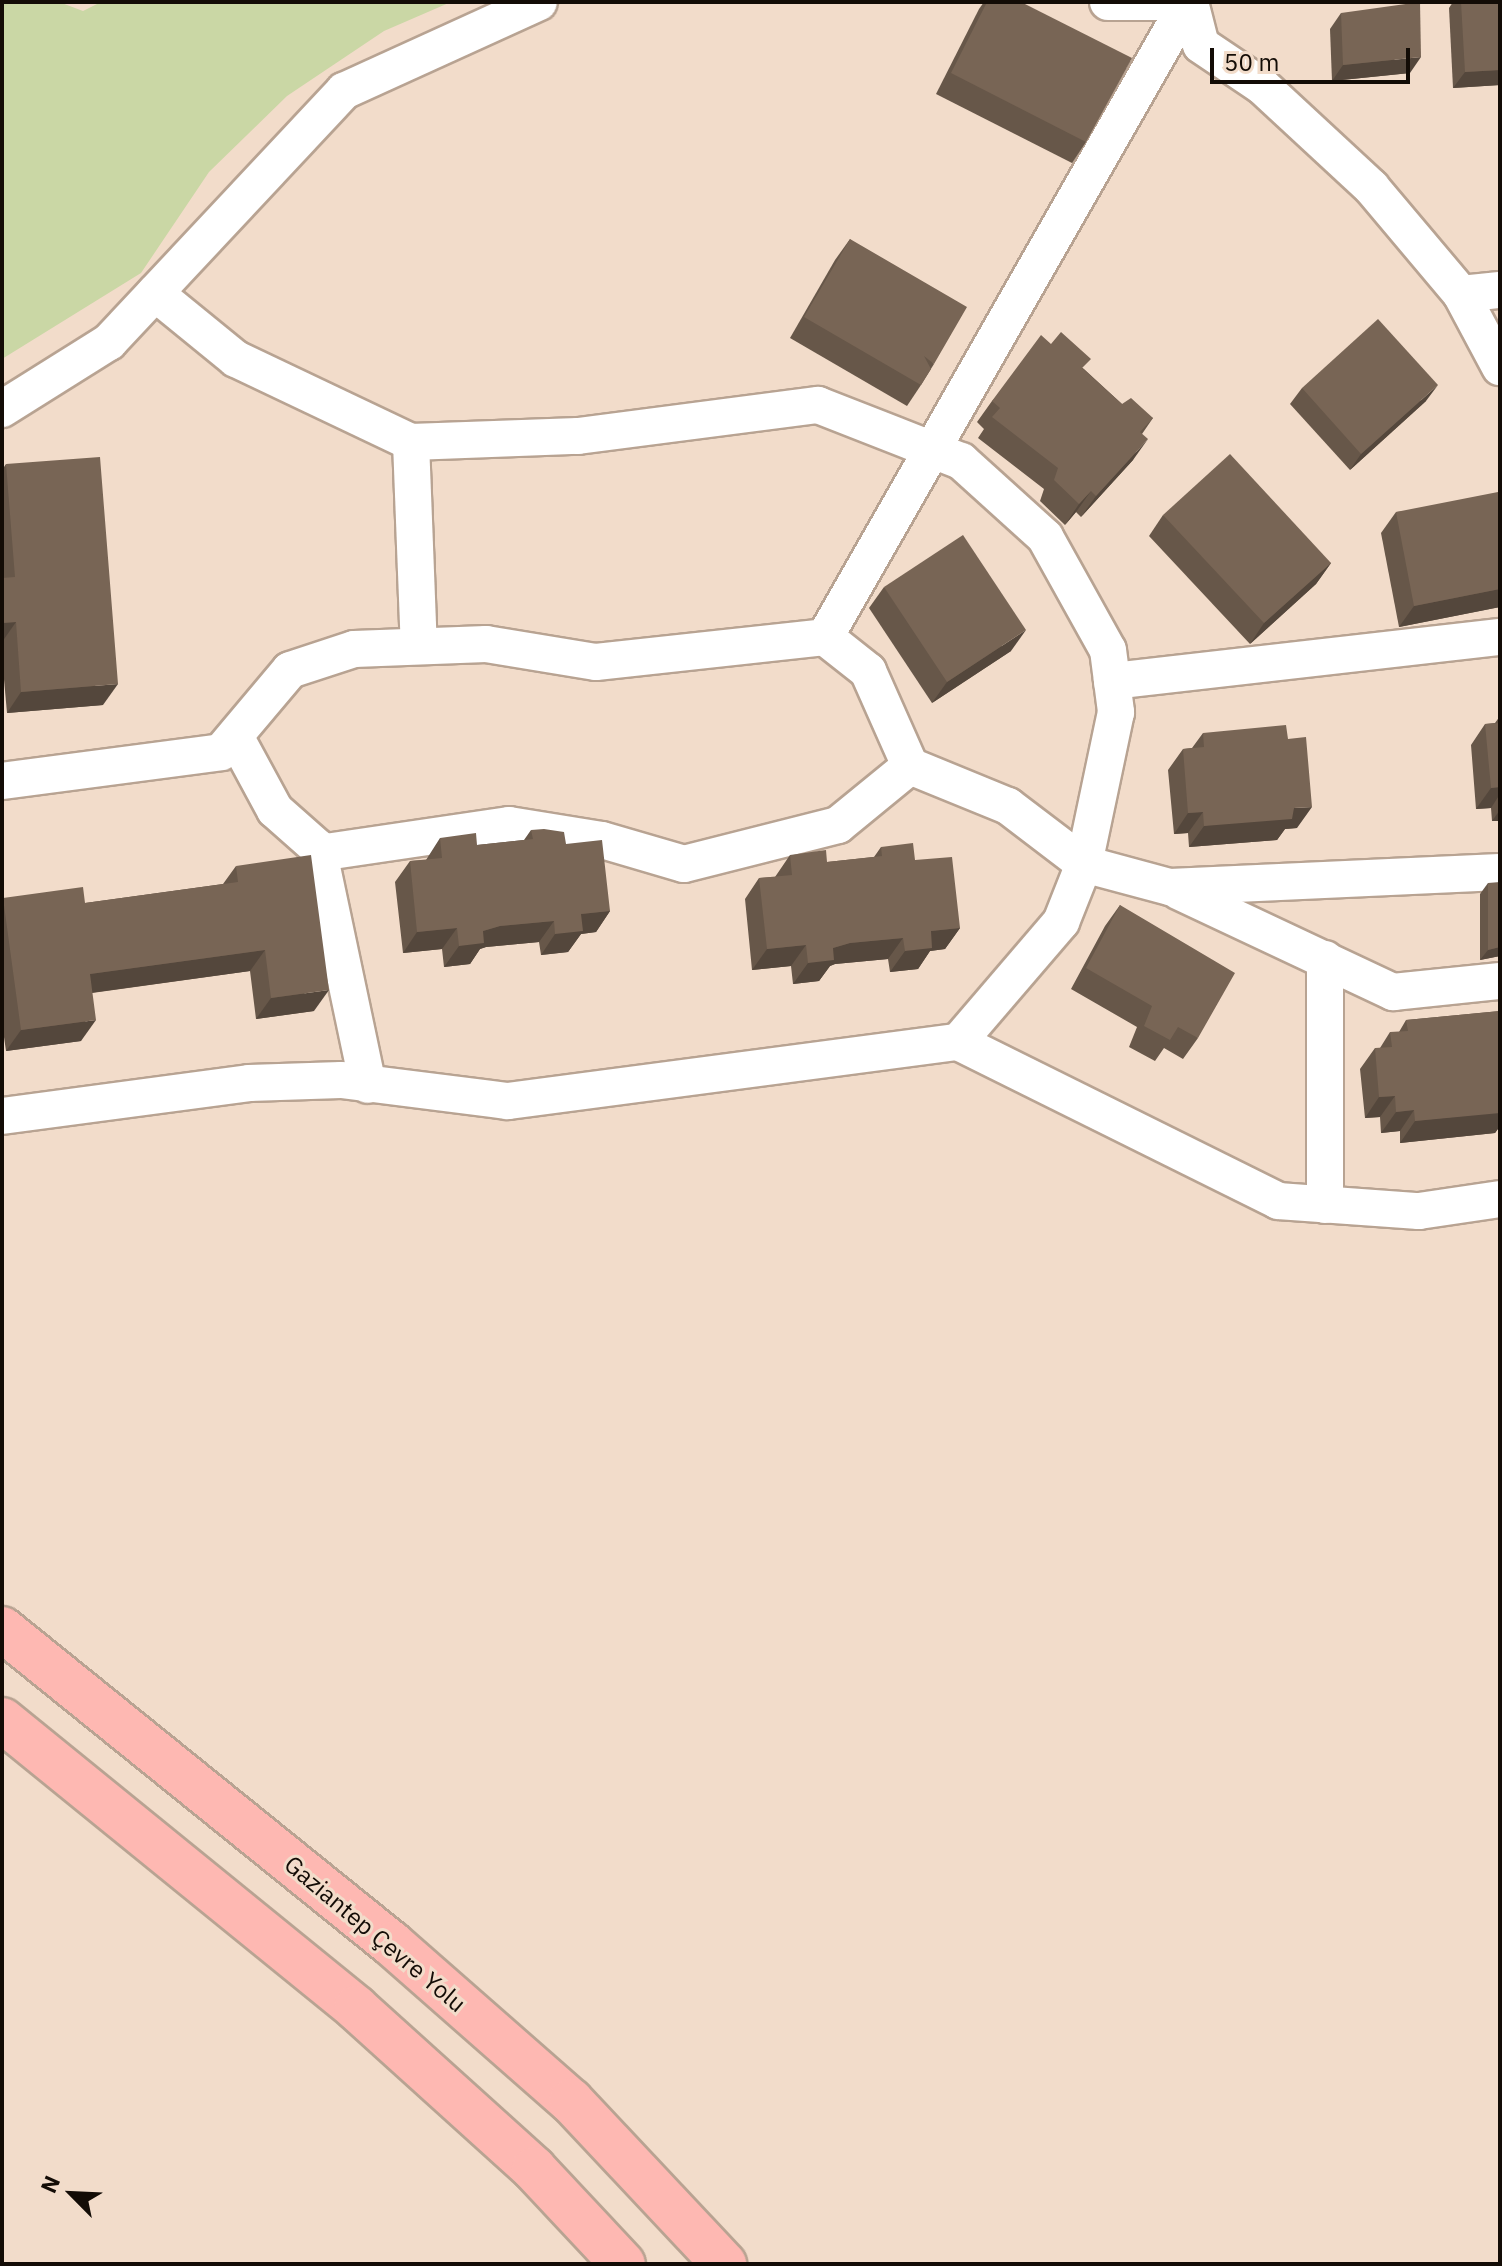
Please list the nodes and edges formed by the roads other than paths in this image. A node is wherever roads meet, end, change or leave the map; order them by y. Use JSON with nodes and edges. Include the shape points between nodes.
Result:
{"nodes":[{"id":1,"x":539,"y":2,"type":"edge"},
{"id":2,"x":1108,"y":2,"type":"edge"},
{"id":3,"x":1166,"y":2,"type":"edge"},
{"id":4,"x":1189,"y":2,"type":"edge"},
{"id":5,"x":1500,"y":290,"type":"edge"},
{"id":6,"x":155,"y":293,"type":"junction"},
{"id":7,"x":1461,"y":294,"type":"junction"},
{"id":8,"x":1500,"y":367,"type":"edge"},
{"id":9,"x":2,"y":409,"type":"edge"},
{"id":10,"x":411,"y":442,"type":"junction"},
{"id":11,"x":934,"y":446,"type":"junction"},
{"id":12,"x":825,"y":637,"type":"junction"},
{"id":13,"x":1500,"y":637,"type":"edge"},
{"id":14,"x":419,"y":646,"type":"junction"},
{"id":15,"x":1112,"y":681,"type":"junction"},
{"id":16,"x":236,"y":738,"type":"junction"},
{"id":17,"x":910,"y":766,"type":"junction"},
{"id":18,"x":2,"y":781,"type":"edge"},
{"id":19,"x":319,"y":853,"type":"junction"},
{"id":20,"x":1084,"y":864,"type":"junction"},
{"id":21,"x":1500,"y":872,"type":"edge"},
{"id":22,"x":1170,"y":887,"type":"junction"},
{"id":23,"x":1325,"y":959,"type":"junction"},
{"id":24,"x":1500,"y":981,"type":"edge"},
{"id":25,"x":958,"y":1042,"type":"junction"},
{"id":26,"x":368,"y":1085,"type":"junction"},
{"id":27,"x":2,"y":1116,"type":"edge"},
{"id":28,"x":1500,"y":1199,"type":"edge"},
{"id":29,"x":1325,"y":1205,"type":"junction"},
{"id":30,"x":2,"y":1629,"type":"edge"},
{"id":31,"x":2,"y":1720,"type":"edge"},
{"id":32,"x":623,"y":2264,"type":"edge"},
{"id":33,"x":724,"y":2264,"type":"edge"}],
"edges":[{"from":1,"to":6,"type":"street","via":[[344,91]]},
{"from":2,"to":3,"type":"street"},
{"from":4,"to":7,"type":"street","via":[[1201,45],[1262,86],[1371,187]]},
{"from":4,"to":11,"type":"street"},
{"from":5,"to":7,"type":"street"},
{"from":6,"to":9,"type":"street","via":[[109,342]]},
{"from":6,"to":10,"type":"street","via":[[236,359]]},
{"from":7,"to":8,"type":"street"},
{"from":10,"to":11,"type":"street","via":[[578,436],[818,405]]},
{"from":10,"to":14,"type":"street"},
{"from":11,"to":12,"type":"street"},
{"from":11,"to":15,"type":"street","via":[[1045,537],[1108,650]]},
{"from":12,"to":14,"type":"street","via":[[596,662],[539,648]]},
{"from":12,"to":17,"type":"street","via":[[868,671]]},
{"from":13,"to":15,"type":"street"},
{"from":14,"to":16,"type":"street","via":[[354,649],[290,670]]},
{"from":15,"to":20,"type":"street","via":[[1116,712]]},
{"from":16,"to":18,"type":"street","via":[[221,752]]},
{"from":16,"to":19,"type":"street","via":[[275,810]]},
{"from":17,"to":19,"type":"street","via":[[838,825],[684,864],[602,840],[509,825]]},
{"from":17,"to":20,"type":"street","via":[[1008,806]]},
{"from":19,"to":26,"type":"street"},
{"from":20,"to":22,"type":"street"},
{"from":20,"to":25,"type":"street","via":[[1061,922]]},
{"from":21,"to":22,"type":"street"},
{"from":22,"to":23,"type":"street"},
{"from":23,"to":24,"type":"street","via":[[1393,992]]},
{"from":23,"to":29,"type":"street"},
{"from":25,"to":26,"type":"street","via":[[508,1101]]},
{"from":25,"to":29,"type":"street","via":[[1264,1195]]},
{"from":26,"to":27,"type":"street","via":[[249,1083]]},
{"from":28,"to":29,"type":"street","via":[[1419,1211]]},
{"from":30,"to":33,"type":"highway","name":"Gaziantep Çevre Yolu","via":[[440,1986],[571,2101]]},
{"from":31,"to":32,"type":"highway","via":[[356,2008],[534,2169]]}]}
